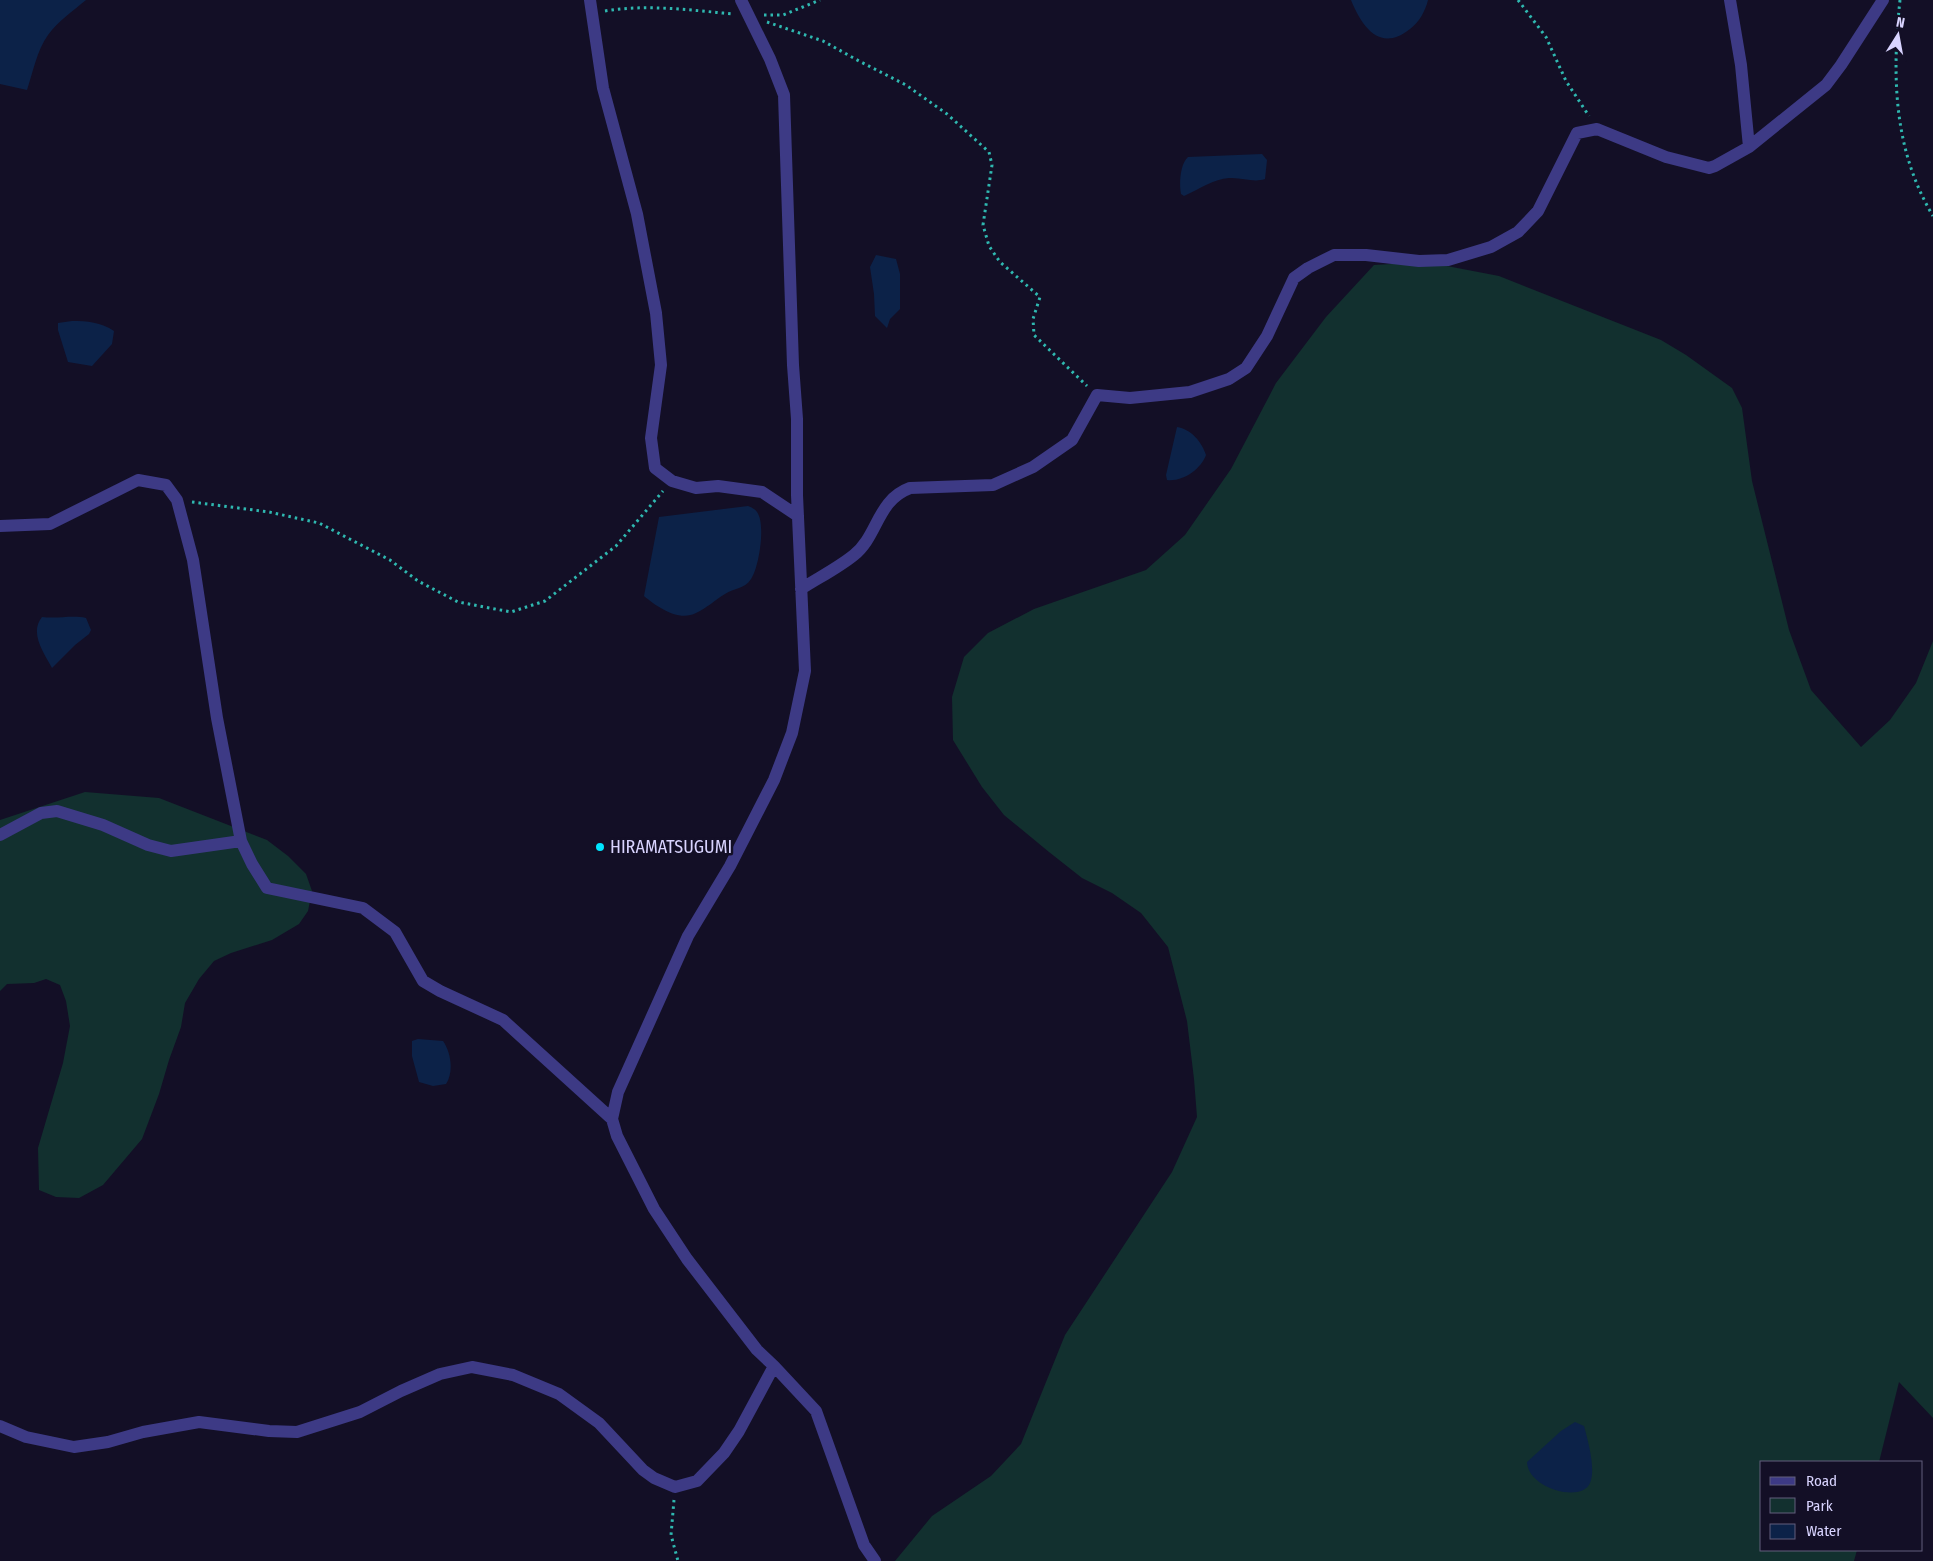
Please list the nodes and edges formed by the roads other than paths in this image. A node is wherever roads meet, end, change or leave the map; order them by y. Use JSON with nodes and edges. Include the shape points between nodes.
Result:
{"nodes":[{"id":1,"x":741,"y":0,"type":"edge"},
{"id":2,"x":1730,"y":0,"type":"edge"},
{"id":3,"x":1883,"y":0,"type":"edge"},
{"id":4,"x":591,"y":6,"type":"edge"},
{"id":5,"x":1749,"y":147,"type":"junction"},
{"id":6,"x":798,"y":516,"type":"junction"},
{"id":7,"x":0,"y":526,"type":"edge"},
{"id":8,"x":801,"y":589,"type":"junction"},
{"id":9,"x":0,"y":835,"type":"edge"},
{"id":10,"x":241,"y":841,"type":"junction"},
{"id":11,"x":612,"y":1118,"type":"junction"},
{"id":12,"x":774,"y":1366,"type":"junction"},
{"id":13,"x":0,"y":1426,"type":"edge"},
{"id":14,"x":874,"y":1561,"type":"edge"}],
"edges":[{"from":1,"to":6,"type":"street","via":[[784,95]]},
{"from":2,"to":5,"type":"street","via":[[1741,65]]},
{"from":3,"to":5,"type":"street","via":[[1826,85]]},
{"from":4,"to":6,"type":"street","via":[[603,88],[637,214],[656,313],[661,365],[651,438],[655,468],[672,481],[696,488],[718,486],[762,492]]},
{"from":5,"to":8,"type":"street","via":[[1709,168],[1666,157],[1597,129],[1578,133],[1538,211],[1518,232],[1491,247],[1448,260],[1334,256],[1308,268],[1294,278],[1267,336],[1246,368],[1229,379],[1190,392],[1130,398],[1098,395],[1072,440],[1033,467],[993,485],[910,488],[899,492],[855,555]]},
{"from":6,"to":8,"type":"street"},
{"from":7,"to":10,"type":"street","via":[[50,524],[138,480],[166,485],[177,500],[193,560],[217,718]]},
{"from":8,"to":11,"type":"street","via":[[804,671],[792,734],[774,780],[730,866],[688,936],[618,1092]]},
{"from":9,"to":10,"type":"street","via":[[41,813],[57,812],[103,825],[148,845],[171,851]]},
{"from":10,"to":11,"type":"street","via":[[267,888],[363,908],[395,932],[423,981],[503,1020]]},
{"from":11,"to":12,"type":"street","via":[[617,1136],[654,1209],[687,1259],[751,1342]]},
{"from":12,"to":13,"type":"street","via":[[724,1453],[697,1480],[675,1487],[643,1470],[599,1423],[559,1394],[513,1375],[472,1368],[440,1374],[360,1412],[297,1432],[199,1422],[74,1446],[26,1437]]},
{"from":12,"to":14,"type":"street","via":[[816,1411],[861,1537]]}]}
